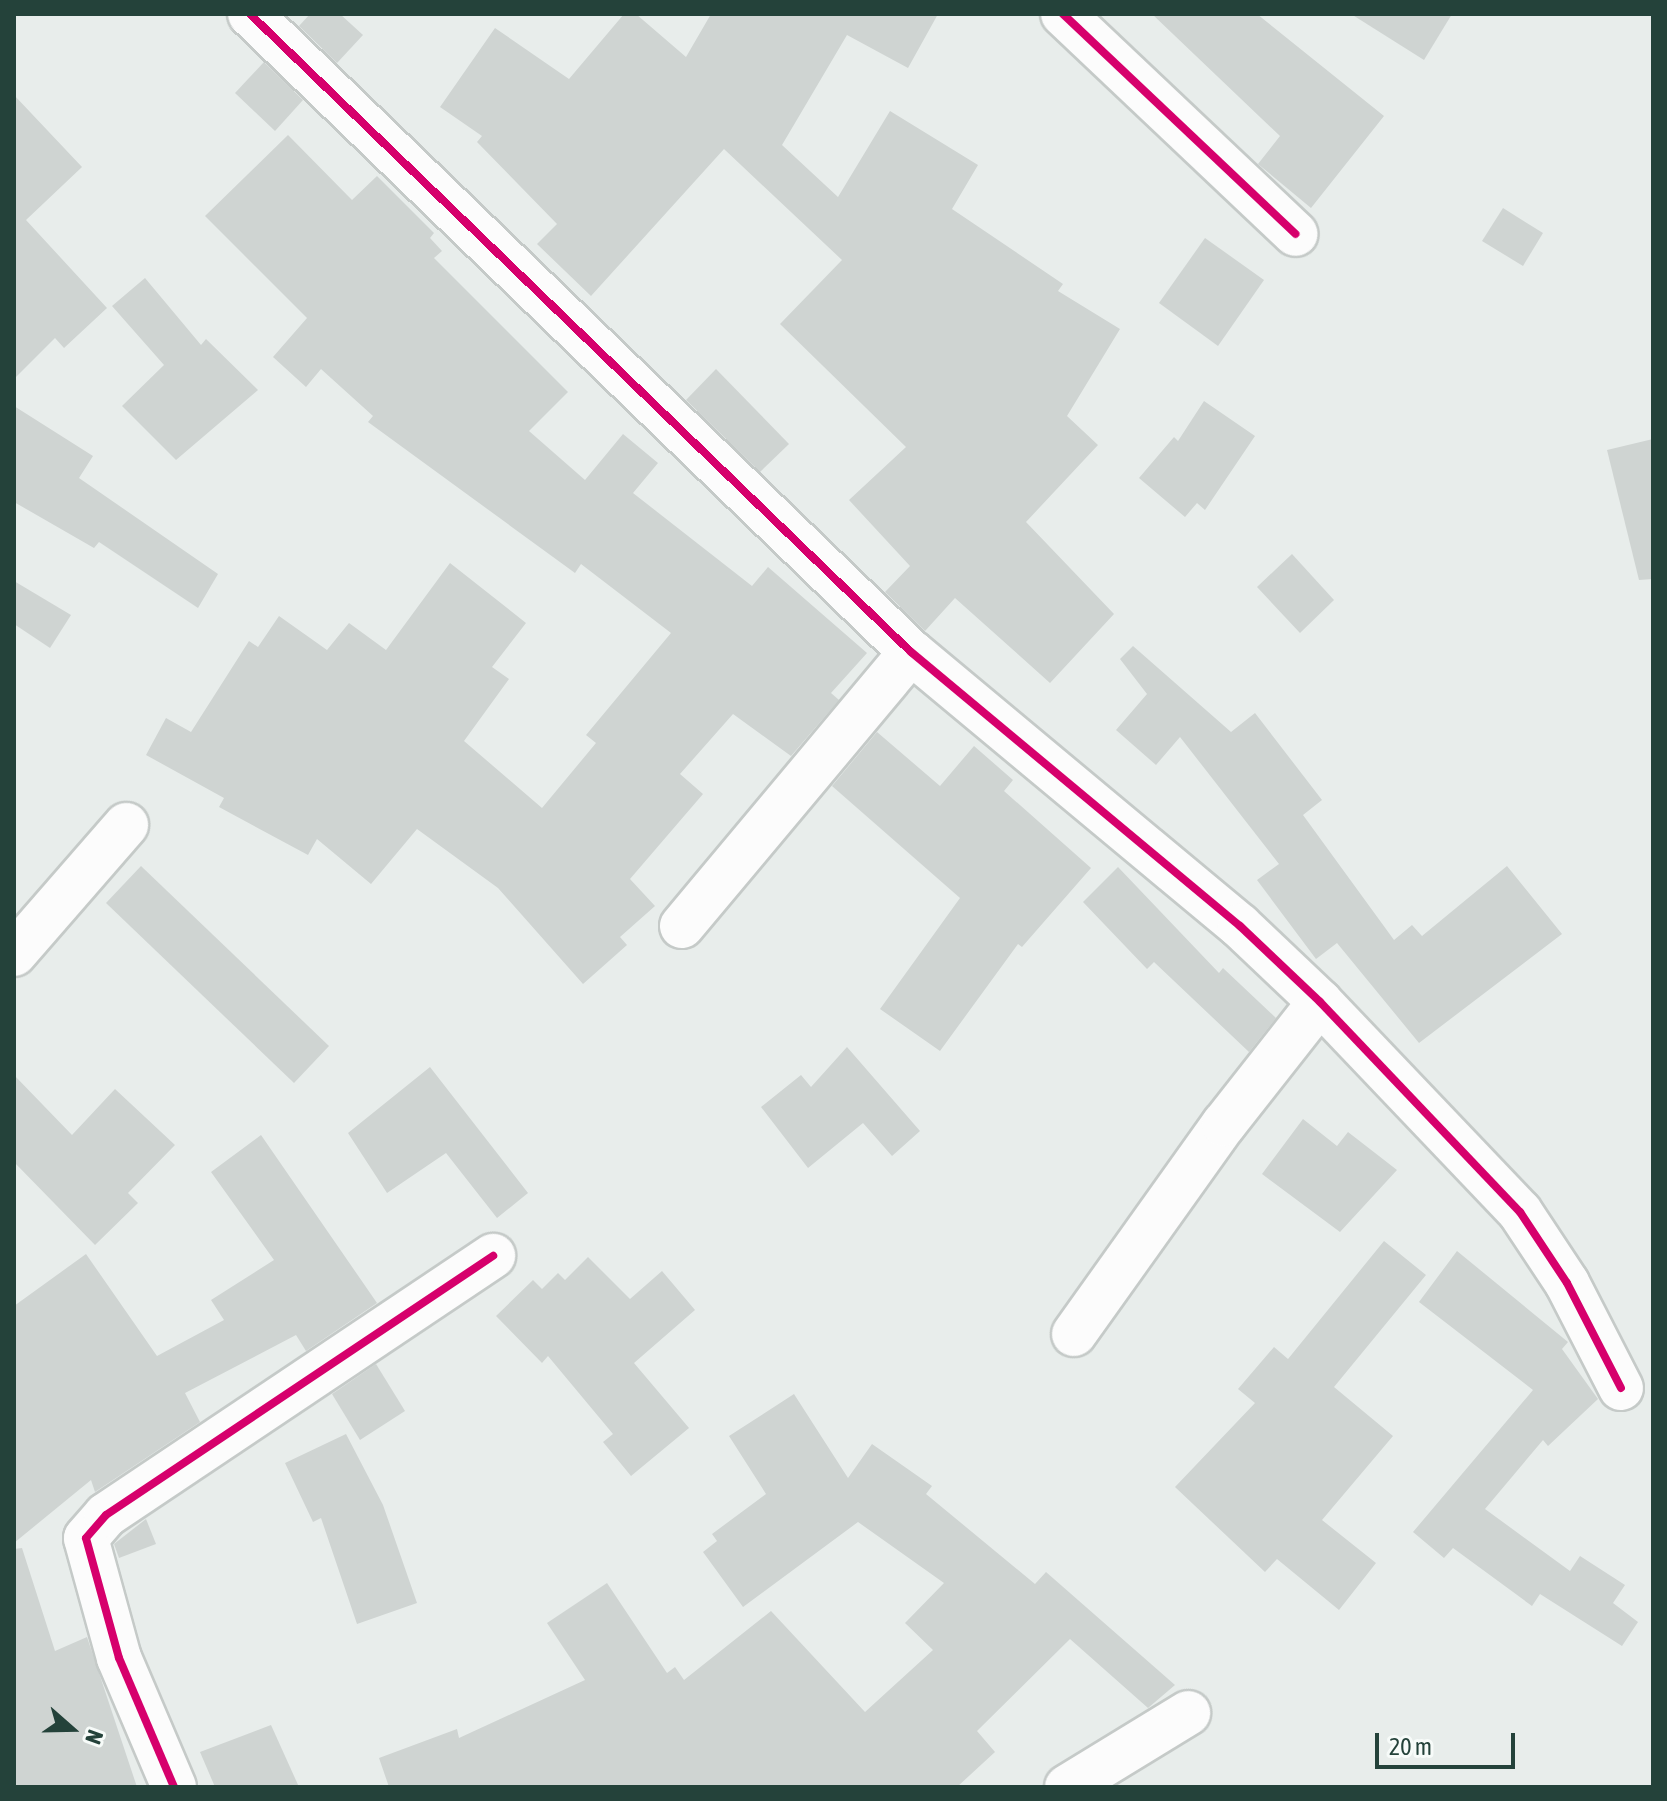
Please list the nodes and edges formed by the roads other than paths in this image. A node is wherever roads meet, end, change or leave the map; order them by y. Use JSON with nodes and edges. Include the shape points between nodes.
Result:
{"nodes":[{"id":1,"x":250,"y":14,"type":"edge"},
{"id":2,"x":1063,"y":14,"type":"edge"},
{"id":3,"x":1296,"y":234,"type":"dead end"},
{"id":4,"x":911,"y":652,"type":"junction"},
{"id":5,"x":126,"y":825,"type":"dead end"},
{"id":6,"x":682,"y":926,"type":"dead end"},
{"id":7,"x":14,"y":954,"type":"edge"},
{"id":8,"x":1320,"y":1002,"type":"junction"},
{"id":9,"x":493,"y":1256,"type":"dead end"},
{"id":10,"x":1074,"y":1334,"type":"dead end"},
{"id":11,"x":1621,"y":1388,"type":"dead end"},
{"id":12,"x":1188,"y":1713,"type":"dead end"},
{"id":13,"x":174,"y":1787,"type":"edge"},
{"id":14,"x":1067,"y":1787,"type":"edge"}],
"edges":[{"from":1,"to":4,"type":"street"},
{"from":2,"to":3,"type":"street"},
{"from":4,"to":6,"type":"street"},
{"from":4,"to":8,"type":"street","via":[[1240,926]]},
{"from":5,"to":7,"type":"street"},
{"from":8,"to":10,"type":"street","via":[[1224,1124]]},
{"from":8,"to":11,"type":"street","via":[[1520,1212],[1567,1283]]},
{"from":9,"to":13,"type":"street","via":[[106,1515],[86,1538],[119,1658]]},
{"from":12,"to":14,"type":"street"}]}
